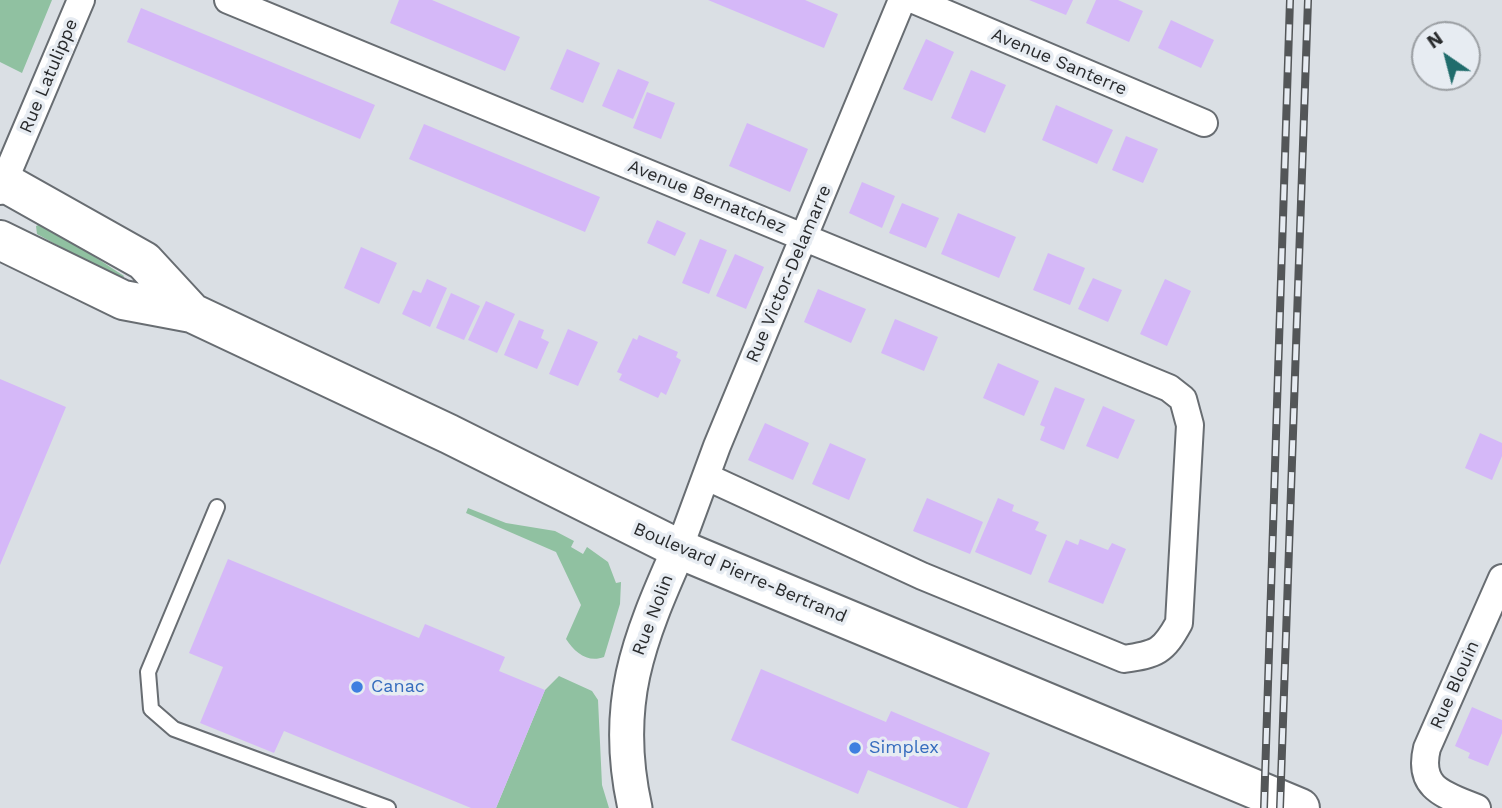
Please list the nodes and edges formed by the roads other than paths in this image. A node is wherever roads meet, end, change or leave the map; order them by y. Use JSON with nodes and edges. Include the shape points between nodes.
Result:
{"nodes":[{"id":1,"x":81,"y":0,"type":"edge"},
{"id":2,"x":228,"y":0,"type":"edge"},
{"id":3,"x":902,"y":0,"type":"edge"},
{"id":4,"x":914,"y":0,"type":"edge"},
{"id":5,"x":1205,"y":123,"type":"dead end"},
{"id":6,"x":1,"y":184,"type":"edge"},
{"id":7,"x":804,"y":237,"type":"junction"},
{"id":8,"x":0,"y":240,"type":"edge"},
{"id":9,"x":192,"y":313,"type":"junction"},
{"id":10,"x":707,"y":477,"type":"junction"},
{"id":11,"x":217,"y":507,"type":"dead end"},
{"id":12,"x":679,"y":549,"type":"junction"},
{"id":13,"x":1502,"y":578,"type":"edge"},
{"id":14,"x":388,"y":808,"type":"edge"},
{"id":15,"x":635,"y":808,"type":"edge"},
{"id":16,"x":1300,"y":808,"type":"edge"},
{"id":17,"x":1477,"y":808,"type":"edge"}],
"edges":[{"from":1,"to":6,"type":"street","name":"Rue Latulippe"},
{"from":2,"to":7,"type":"street","name":"Avenue Bernatchez"},
{"from":3,"to":7,"type":"street","name":"Rue Victor-Delamarre"},
{"from":4,"to":5,"type":"street","name":"Avenue Santerre"},
{"from":6,"to":9,"type":"main road","name":"Boulevard Pierre-Bertrand","via":[[144,261]]},
{"from":7,"to":10,"type":"street","name":"Rue Victor-Delamarre"},
{"from":7,"to":10,"type":"street","name":"Avenue Bernatchez","via":[[1169,388],[1183,399],[1190,425],[1179,623],[1167,646],[1150,655],[1124,659],[922,576]]},
{"from":8,"to":9,"type":"main road","name":"Boulevard Pierre-Bertrand","via":[[123,300]]},
{"from":9,"to":12,"type":"main road","name":"Boulevard Pierre-Bertrand"},
{"from":10,"to":12,"type":"street","name":"Rue Victor-Delamarre"},
{"from":11,"to":14,"type":"lane","via":[[148,672],[151,709],[174,729]]},
{"from":12,"to":15,"type":"street","name":"Rue Nolin","via":[[641,635],[628,690],[627,774]]},
{"from":12,"to":16,"type":"main road","name":"Boulevard Pierre-Bertrand"},
{"from":13,"to":17,"type":"street","name":"Rue Blouin","via":[[1423,763],[1438,792]]}]}
